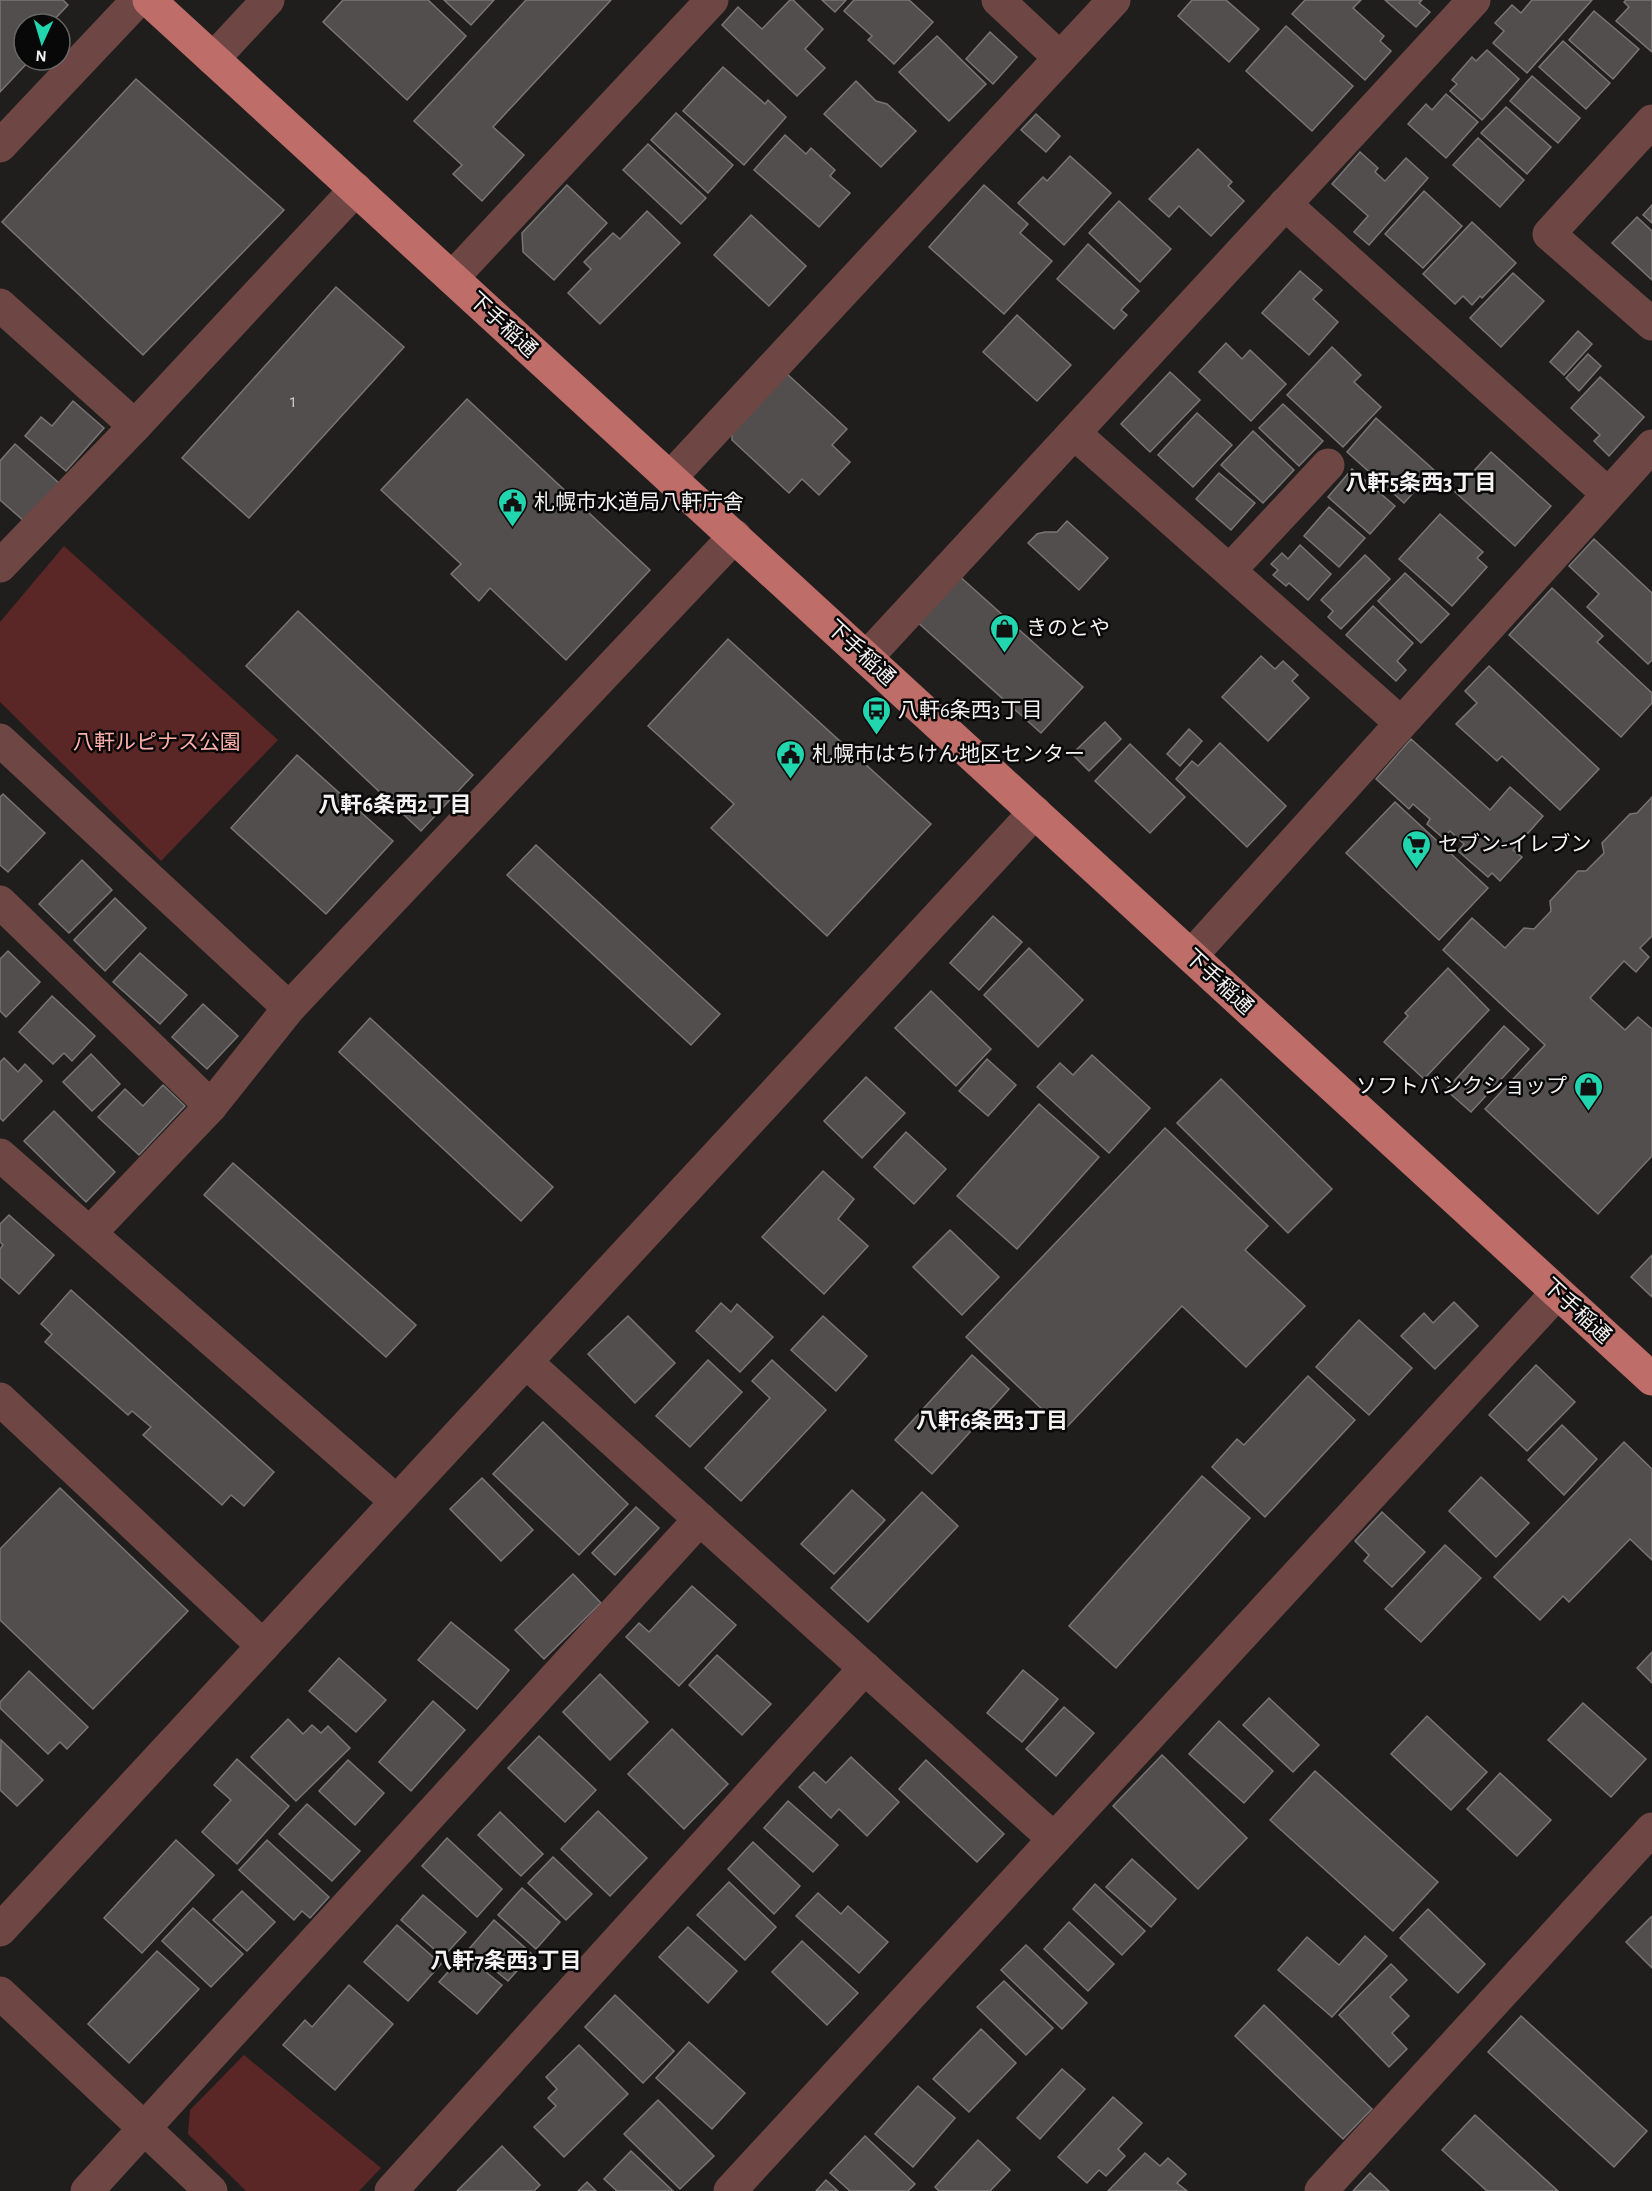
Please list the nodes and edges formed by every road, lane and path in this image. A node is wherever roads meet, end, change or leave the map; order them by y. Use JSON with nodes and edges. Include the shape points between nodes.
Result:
{"nodes":[{"id":1,"x":138,"y":0,"type":"edge"},
{"id":2,"x":149,"y":0,"type":"edge"},
{"id":3,"x":268,"y":0,"type":"edge"},
{"id":4,"x":712,"y":0,"type":"edge"},
{"id":5,"x":998,"y":0,"type":"edge"},
{"id":6,"x":1114,"y":0,"type":"edge"},
{"id":7,"x":1474,"y":0,"type":"edge"},
{"id":8,"x":1060,"y":58,"type":"junction"},
{"id":9,"x":213,"y":59,"type":"junction"},
{"id":10,"x":1652,"y":121,"type":"edge"},
{"id":11,"x":0,"y":146,"type":"edge"},
{"id":12,"x":356,"y":189,"type":"junction"},
{"id":13,"x":1286,"y":204,"type":"junction"},
{"id":14,"x":452,"y":278,"type":"junction"},
{"id":15,"x":0,"y":305,"type":"edge"},
{"id":16,"x":1652,"y":324,"type":"edge"},
{"id":17,"x":135,"y":426,"type":"junction"},
{"id":18,"x":1074,"y":433,"type":"junction"},
{"id":19,"x":1652,"y":446,"type":"edge"},
{"id":20,"x":1328,"y":465,"type":"dead end"},
{"id":21,"x":670,"y":477,"type":"junction"},
{"id":22,"x":1608,"y":494,"type":"junction"},
{"id":23,"x":735,"y":536,"type":"junction"},
{"id":24,"x":0,"y":566,"type":"edge"},
{"id":25,"x":1230,"y":570,"type":"junction"},
{"id":26,"x":866,"y":658,"type":"junction"},
{"id":27,"x":1401,"y":723,"type":"junction"},
{"id":28,"x":0,"y":740,"type":"edge"},
{"id":29,"x":1035,"y":812,"type":"junction"},
{"id":30,"x":0,"y":902,"type":"edge"},
{"id":31,"x":1191,"y":956,"type":"junction"},
{"id":32,"x":289,"y":1008,"type":"junction"},
{"id":33,"x":211,"y":1106,"type":"junction"},
{"id":34,"x":5,"y":1170,"type":"edge"},
{"id":35,"x":90,"y":1233,"type":"junction"},
{"id":36,"x":1557,"y":1293,"type":"junction"},
{"id":37,"x":526,"y":1362,"type":"junction"},
{"id":38,"x":1652,"y":1379,"type":"edge"},
{"id":39,"x":0,"y":1399,"type":"edge"},
{"id":40,"x":396,"y":1501,"type":"junction"},
{"id":41,"x":700,"y":1519,"type":"junction"},
{"id":42,"x":263,"y":1646,"type":"junction"},
{"id":43,"x":865,"y":1668,"type":"junction"},
{"id":44,"x":1652,"y":1829,"type":"edge"},
{"id":45,"x":1054,"y":1839,"type":"junction"},
{"id":46,"x":0,"y":1930,"type":"edge"},
{"id":47,"x":0,"y":1994,"type":"edge"},
{"id":48,"x":145,"y":2129,"type":"junction"},
{"id":49,"x":87,"y":2191,"type":"edge"},
{"id":50,"x":211,"y":2191,"type":"edge"},
{"id":51,"x":391,"y":2191,"type":"edge"},
{"id":52,"x":730,"y":2191,"type":"edge"},
{"id":53,"x":1321,"y":2191,"type":"edge"}],
"edges":[{"from":1,"to":11,"type":"street"},
{"from":2,"to":9,"type":"main road","name":"下手稲通"},
{"from":3,"to":9,"type":"street"},
{"from":4,"to":14,"type":"street"},
{"from":5,"to":8,"type":"street"},
{"from":6,"to":8,"type":"street"},
{"from":7,"to":13,"type":"street"},
{"from":8,"to":21,"type":"street"},
{"from":9,"to":12,"type":"main road","name":"下手稲通"},
{"from":10,"to":16,"type":"street","via":[[1549,234]]},
{"from":12,"to":14,"type":"main road","name":"下手稲通"},
{"from":12,"to":17,"type":"street"},
{"from":13,"to":18,"type":"street"},
{"from":13,"to":22,"type":"street"},
{"from":14,"to":21,"type":"main road","name":"下手稲通"},
{"from":15,"to":17,"type":"street"},
{"from":17,"to":24,"type":"street"},
{"from":18,"to":25,"type":"street"},
{"from":18,"to":26,"type":"street"},
{"from":19,"to":22,"type":"street"},
{"from":20,"to":25,"type":"street"},
{"from":21,"to":23,"type":"main road","name":"下手稲通"},
{"from":22,"to":27,"type":"street"},
{"from":23,"to":26,"type":"main road","name":"下手稲通"},
{"from":23,"to":32,"type":"street"},
{"from":25,"to":27,"type":"street"},
{"from":26,"to":29,"type":"main road","name":"下手稲通"},
{"from":27,"to":31,"type":"street"},
{"from":28,"to":32,"type":"street"},
{"from":29,"to":31,"type":"main road","name":"下手稲通"},
{"from":29,"to":37,"type":"street"},
{"from":30,"to":33,"type":"street"},
{"from":31,"to":36,"type":"main road","name":"下手稲通"},
{"from":32,"to":33,"type":"street"},
{"from":33,"to":35,"type":"street"},
{"from":34,"to":35,"type":"street"},
{"from":35,"to":40,"type":"street"},
{"from":36,"to":38,"type":"main road","name":"下手稲通"},
{"from":36,"to":45,"type":"street"},
{"from":37,"to":40,"type":"street"},
{"from":37,"to":41,"type":"street"},
{"from":39,"to":42,"type":"street"},
{"from":40,"to":42,"type":"street"},
{"from":41,"to":43,"type":"street"},
{"from":41,"to":48,"type":"street"},
{"from":42,"to":46,"type":"street"},
{"from":43,"to":45,"type":"street"},
{"from":43,"to":51,"type":"street"},
{"from":44,"to":53,"type":"street"},
{"from":45,"to":52,"type":"street"},
{"from":47,"to":48,"type":"street"},
{"from":48,"to":49,"type":"street"},
{"from":48,"to":50,"type":"street"}]}
